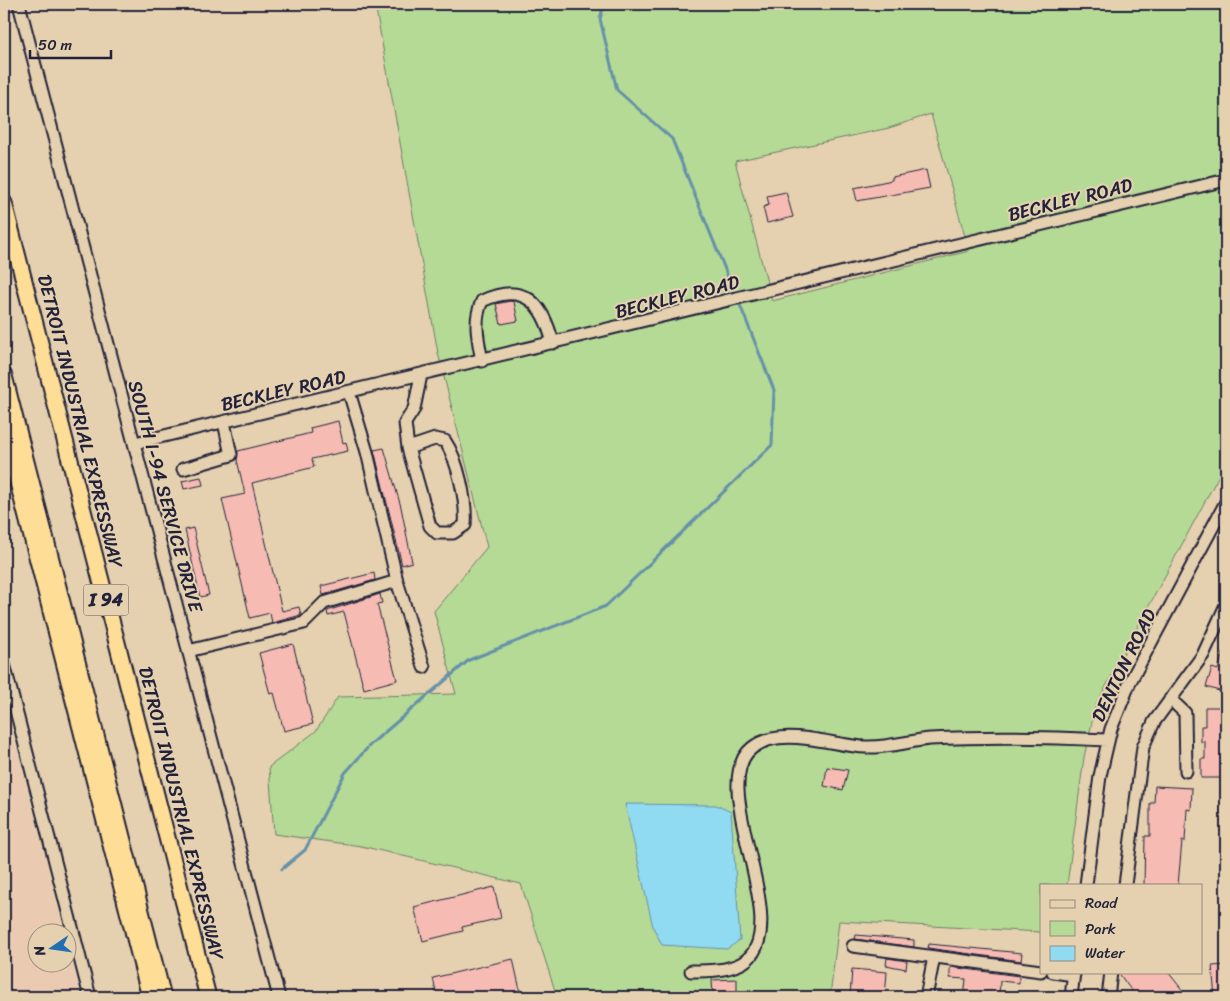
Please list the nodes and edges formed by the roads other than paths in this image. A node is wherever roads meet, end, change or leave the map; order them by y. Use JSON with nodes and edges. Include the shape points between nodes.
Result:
{"nodes":[{"id":1,"x":20,"y":4,"type":"edge"},
{"id":2,"x":1226,"y":180,"type":"edge"},
{"id":3,"x":4,"y":203,"type":"edge"},
{"id":4,"x":553,"y":343,"type":"junction"},
{"id":5,"x":482,"y":360,"type":"junction"},
{"id":6,"x":421,"y":375,"type":"junction"},
{"id":7,"x":4,"y":376,"type":"edge"},
{"id":8,"x":349,"y":392,"type":"junction"},
{"id":9,"x":224,"y":422,"type":"junction"},
{"id":10,"x":4,"y":428,"type":"edge"},
{"id":11,"x":135,"y":443,"type":"junction"},
{"id":12,"x":408,"y":448,"type":"junction"},
{"id":13,"x":183,"y":469,"type":"dead end"},
{"id":14,"x":1226,"y":502,"type":"edge"},
{"id":15,"x":397,"y":581,"type":"junction"},
{"id":16,"x":1226,"y":605,"type":"edge"},
{"id":17,"x":188,"y":651,"type":"junction"},
{"id":18,"x":4,"y":664,"type":"edge"},
{"id":19,"x":424,"y":667,"type":"dead end"},
{"id":20,"x":1170,"y":699,"type":"junction"},
{"id":21,"x":1107,"y":740,"type":"junction"},
{"id":22,"x":1186,"y":771,"type":"dead end"},
{"id":23,"x":1086,"y":884,"type":"edge"},
{"id":24,"x":1125,"y":884,"type":"edge"},
{"id":25,"x":131,"y":923,"type":"junction"},
{"id":26,"x":853,"y":946,"type":"dead end"},
{"id":27,"x":934,"y":957,"type":"junction"},
{"id":28,"x":691,"y":971,"type":"dead end"},
{"id":29,"x":1040,"y":971,"type":"edge"},
{"id":30,"x":1074,"y":974,"type":"edge"},
{"id":31,"x":1111,"y":974,"type":"edge"},
{"id":32,"x":1109,"y":996,"type":"edge"},
{"id":33,"x":90,"y":997,"type":"edge"},
{"id":34,"x":144,"y":997,"type":"edge"},
{"id":35,"x":150,"y":997,"type":"edge"},
{"id":36,"x":163,"y":997,"type":"edge"},
{"id":37,"x":208,"y":997,"type":"edge"},
{"id":38,"x":280,"y":997,"type":"edge"},
{"id":39,"x":926,"y":997,"type":"edge"},
{"id":40,"x":1071,"y":997,"type":"edge"}],
"edges":[{"from":1,"to":11,"type":"street","name":"SOUTH I-94 SERVICE DRIVE"},
{"from":2,"to":4,"type":"street","name":"BECKLEY ROAD"},
{"from":3,"to":37,"type":"highway","name":"DETROIT INDUSTRIAL EXPRESSWAY","number":"I 94"},
{"from":4,"to":5,"type":"street","name":"BECKLEY ROAD"},
{"from":4,"to":5,"type":"street","via":[[545,316],[531,298],[511,292],[492,296],[482,301],[478,312],[476,326]]},
{"from":5,"to":6,"type":"street","name":"BECKLEY ROAD"},
{"from":6,"to":8,"type":"street","name":"BECKLEY ROAD"},
{"from":6,"to":12,"type":"street","via":[[414,409],[405,423]]},
{"from":7,"to":36,"type":"highway","number":"I 94"},
{"from":8,"to":9,"type":"street","name":"BECKLEY ROAD"},
{"from":8,"to":15,"type":"street","via":[[367,452]]},
{"from":9,"to":11,"type":"street","name":"BECKLEY ROAD"},
{"from":9,"to":13,"type":"street","via":[[231,455]]},
{"from":10,"to":25,"type":"highway"},
{"from":11,"to":17,"type":"street","name":"SOUTH I-94 SERVICE DRIVE"},
{"from":12,"to":12,"type":"street","via":[[430,526],[438,533],[453,534],[465,525],[466,509],[450,450],[444,442],[434,439]]},
{"from":14,"to":21,"type":"street","name":"DENTON ROAD","via":[[1130,682]]},
{"from":15,"to":17,"type":"street","via":[[324,603],[304,623]]},
{"from":15,"to":19,"type":"street"},
{"from":16,"to":20,"type":"street","via":[[1203,656]]},
{"from":17,"to":38,"type":"street","name":"SOUTH I-94 SERVICE DRIVE"},
{"from":18,"to":33,"type":"street"},
{"from":20,"to":22,"type":"street","via":[[1185,713]]},
{"from":20,"to":24,"type":"street","via":[[1154,722],[1143,747]]},
{"from":21,"to":23,"type":"street","name":"DENTON ROAD"},
{"from":21,"to":28,"type":"street","via":[[931,739],[866,747],[787,738],[760,743],[744,758],[737,776],[760,911],[757,946],[749,957],[734,966]]},
{"from":25,"to":34,"type":"highway"},
{"from":25,"to":35,"type":"highway"},
{"from":26,"to":27,"type":"street"},
{"from":27,"to":29,"type":"street"},
{"from":27,"to":39,"type":"street"},
{"from":30,"to":40,"type":"street"},
{"from":31,"to":32,"type":"street"}]}
